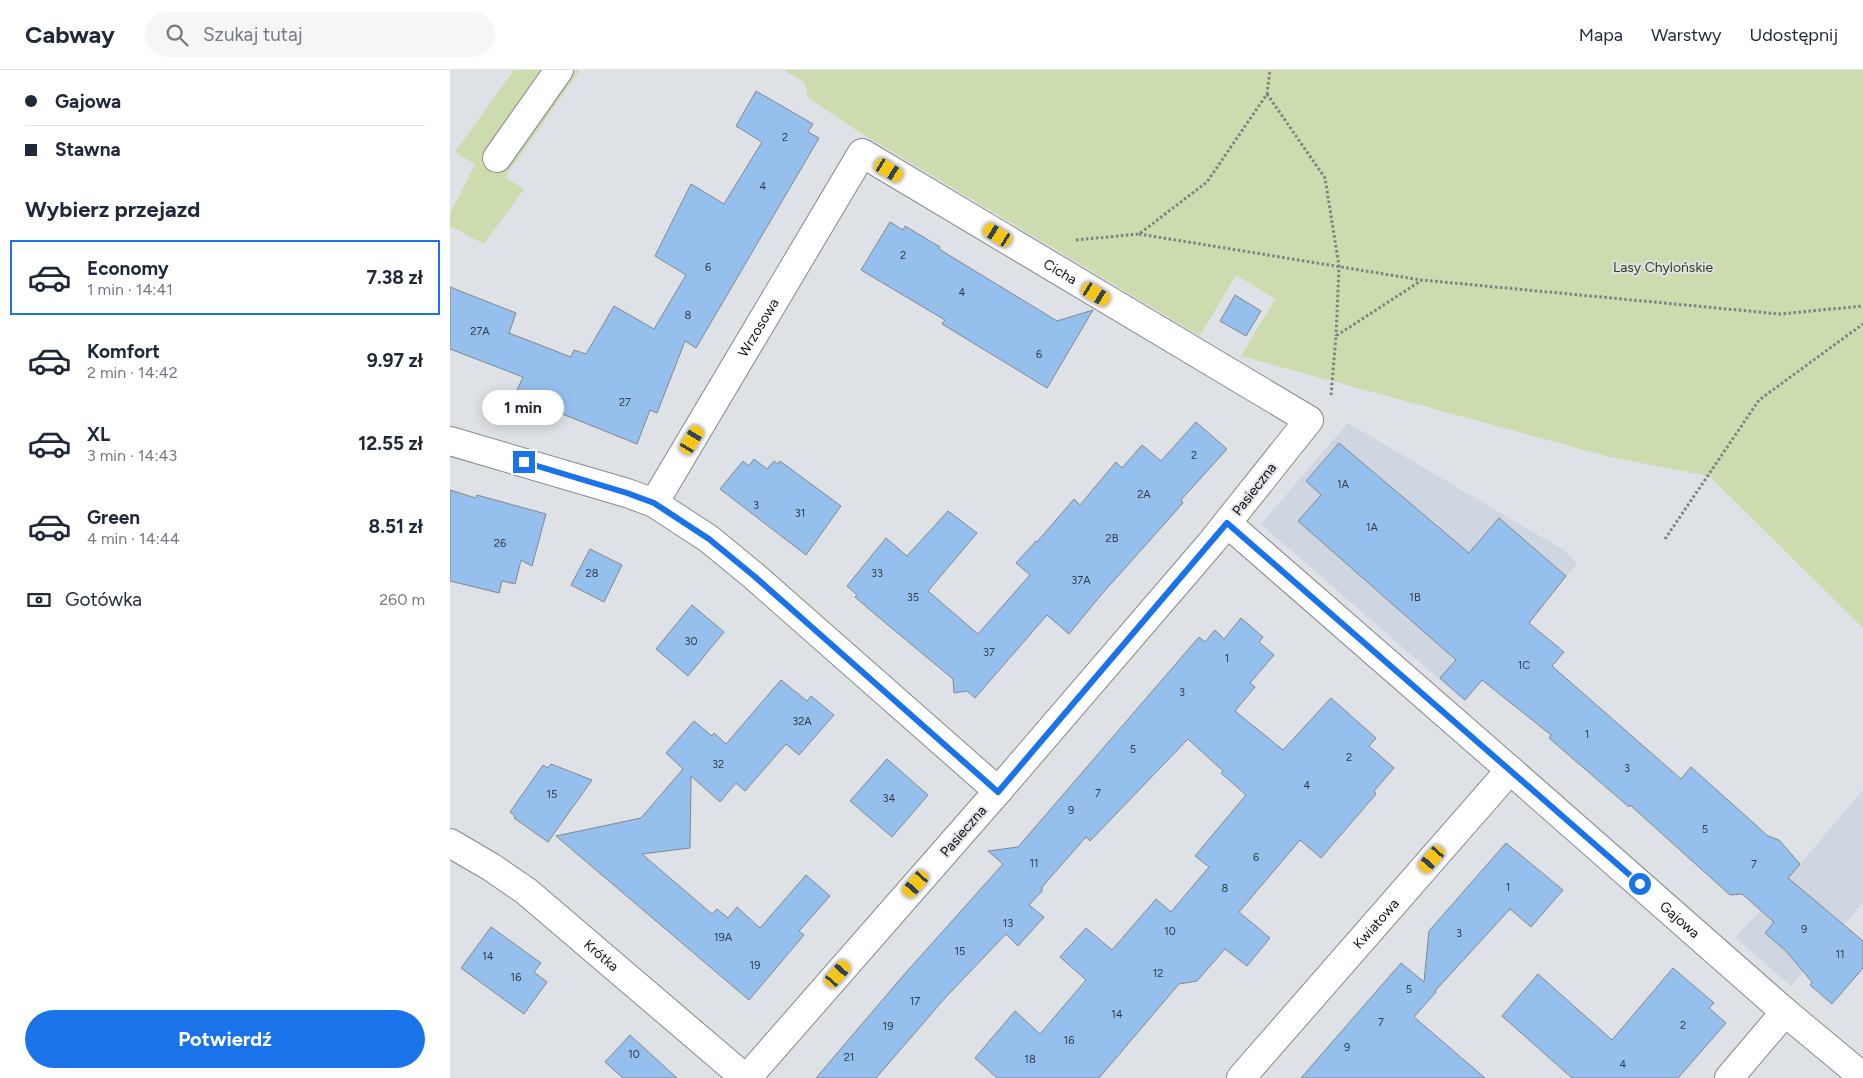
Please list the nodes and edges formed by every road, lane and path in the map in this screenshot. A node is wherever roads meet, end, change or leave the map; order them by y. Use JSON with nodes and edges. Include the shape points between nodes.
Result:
{"nodes":[{"id":1,"x":559,"y":70,"type":"edge"},
{"id":2,"x":1270,"y":70,"type":"edge"},
{"id":3,"x":1267,"y":94,"type":"junction"},
{"id":4,"x":862,"y":153,"type":"joint"},
{"id":5,"x":498,"y":158,"type":"dead end"},
{"id":6,"x":1139,"y":234,"type":"junction"},
{"id":7,"x":1074,"y":240,"type":"dead end"},
{"id":8,"x":1339,"y":266,"type":"junction"},
{"id":9,"x":1422,"y":280,"type":"junction"},
{"id":10,"x":1863,"y":306,"type":"edge"},
{"id":11,"x":1863,"y":324,"type":"edge"},
{"id":12,"x":1336,"y":336,"type":"junction"},
{"id":13,"x":1331,"y":396,"type":"dead end"},
{"id":14,"x":1309,"y":420,"type":"joint"},
{"id":15,"x":450,"y":441,"type":"edge"},
{"id":16,"x":654,"y":503,"type":"junction"},
{"id":17,"x":1227,"y":523,"type":"junction"},
{"id":18,"x":1665,"y":539,"type":"dead end"},
{"id":19,"x":1510,"y":770,"type":"junction"},
{"id":20,"x":998,"y":792,"type":"junction"},
{"id":21,"x":450,"y":843,"type":"edge"},
{"id":22,"x":1785,"y":1012,"type":"junction"},
{"id":23,"x":1863,"y":1077,"type":"edge"},
{"id":24,"x":746,"y":1078,"type":"edge"},
{"id":25,"x":1241,"y":1078,"type":"edge"},
{"id":26,"x":1729,"y":1078,"type":"edge"}],
"edges":[{"from":1,"to":5,"type":"street"},
{"from":2,"to":3,"type":"path"},
{"from":3,"to":6,"type":"path","via":[[1207,182]]},
{"from":3,"to":8,"type":"path","via":[[1325,178]]},
{"from":4,"to":14,"type":"street","name":"Cicha"},
{"from":4,"to":16,"type":"street","name":"Wrzosowa"},
{"from":6,"to":7,"type":"path"},
{"from":6,"to":8,"type":"path"},
{"from":8,"to":9,"type":"path"},
{"from":8,"to":12,"type":"path"},
{"from":9,"to":10,"type":"path","via":[[1780,314]]},
{"from":9,"to":12,"type":"path"},
{"from":11,"to":18,"type":"path","via":[[1759,400]]},
{"from":12,"to":13,"type":"path"},
{"from":14,"to":17,"type":"street","name":"Pasieczna"},
{"from":15,"to":16,"type":"street"},
{"from":16,"to":20,"type":"street","via":[[709,539],[754,576]]},
{"from":17,"to":19,"type":"street","name":"Gajowa"},
{"from":17,"to":20,"type":"street","name":"Pasieczna"},
{"from":19,"to":22,"type":"street","name":"Gajowa"},
{"from":19,"to":25,"type":"street","name":"Kwiatowa"},
{"from":20,"to":24,"type":"street","name":"Pasieczna"},
{"from":21,"to":24,"type":"street","name":"Krótka","via":[[526,890]]},
{"from":22,"to":23,"type":"street","name":"Gajowa"},
{"from":22,"to":26,"type":"street"}]}
